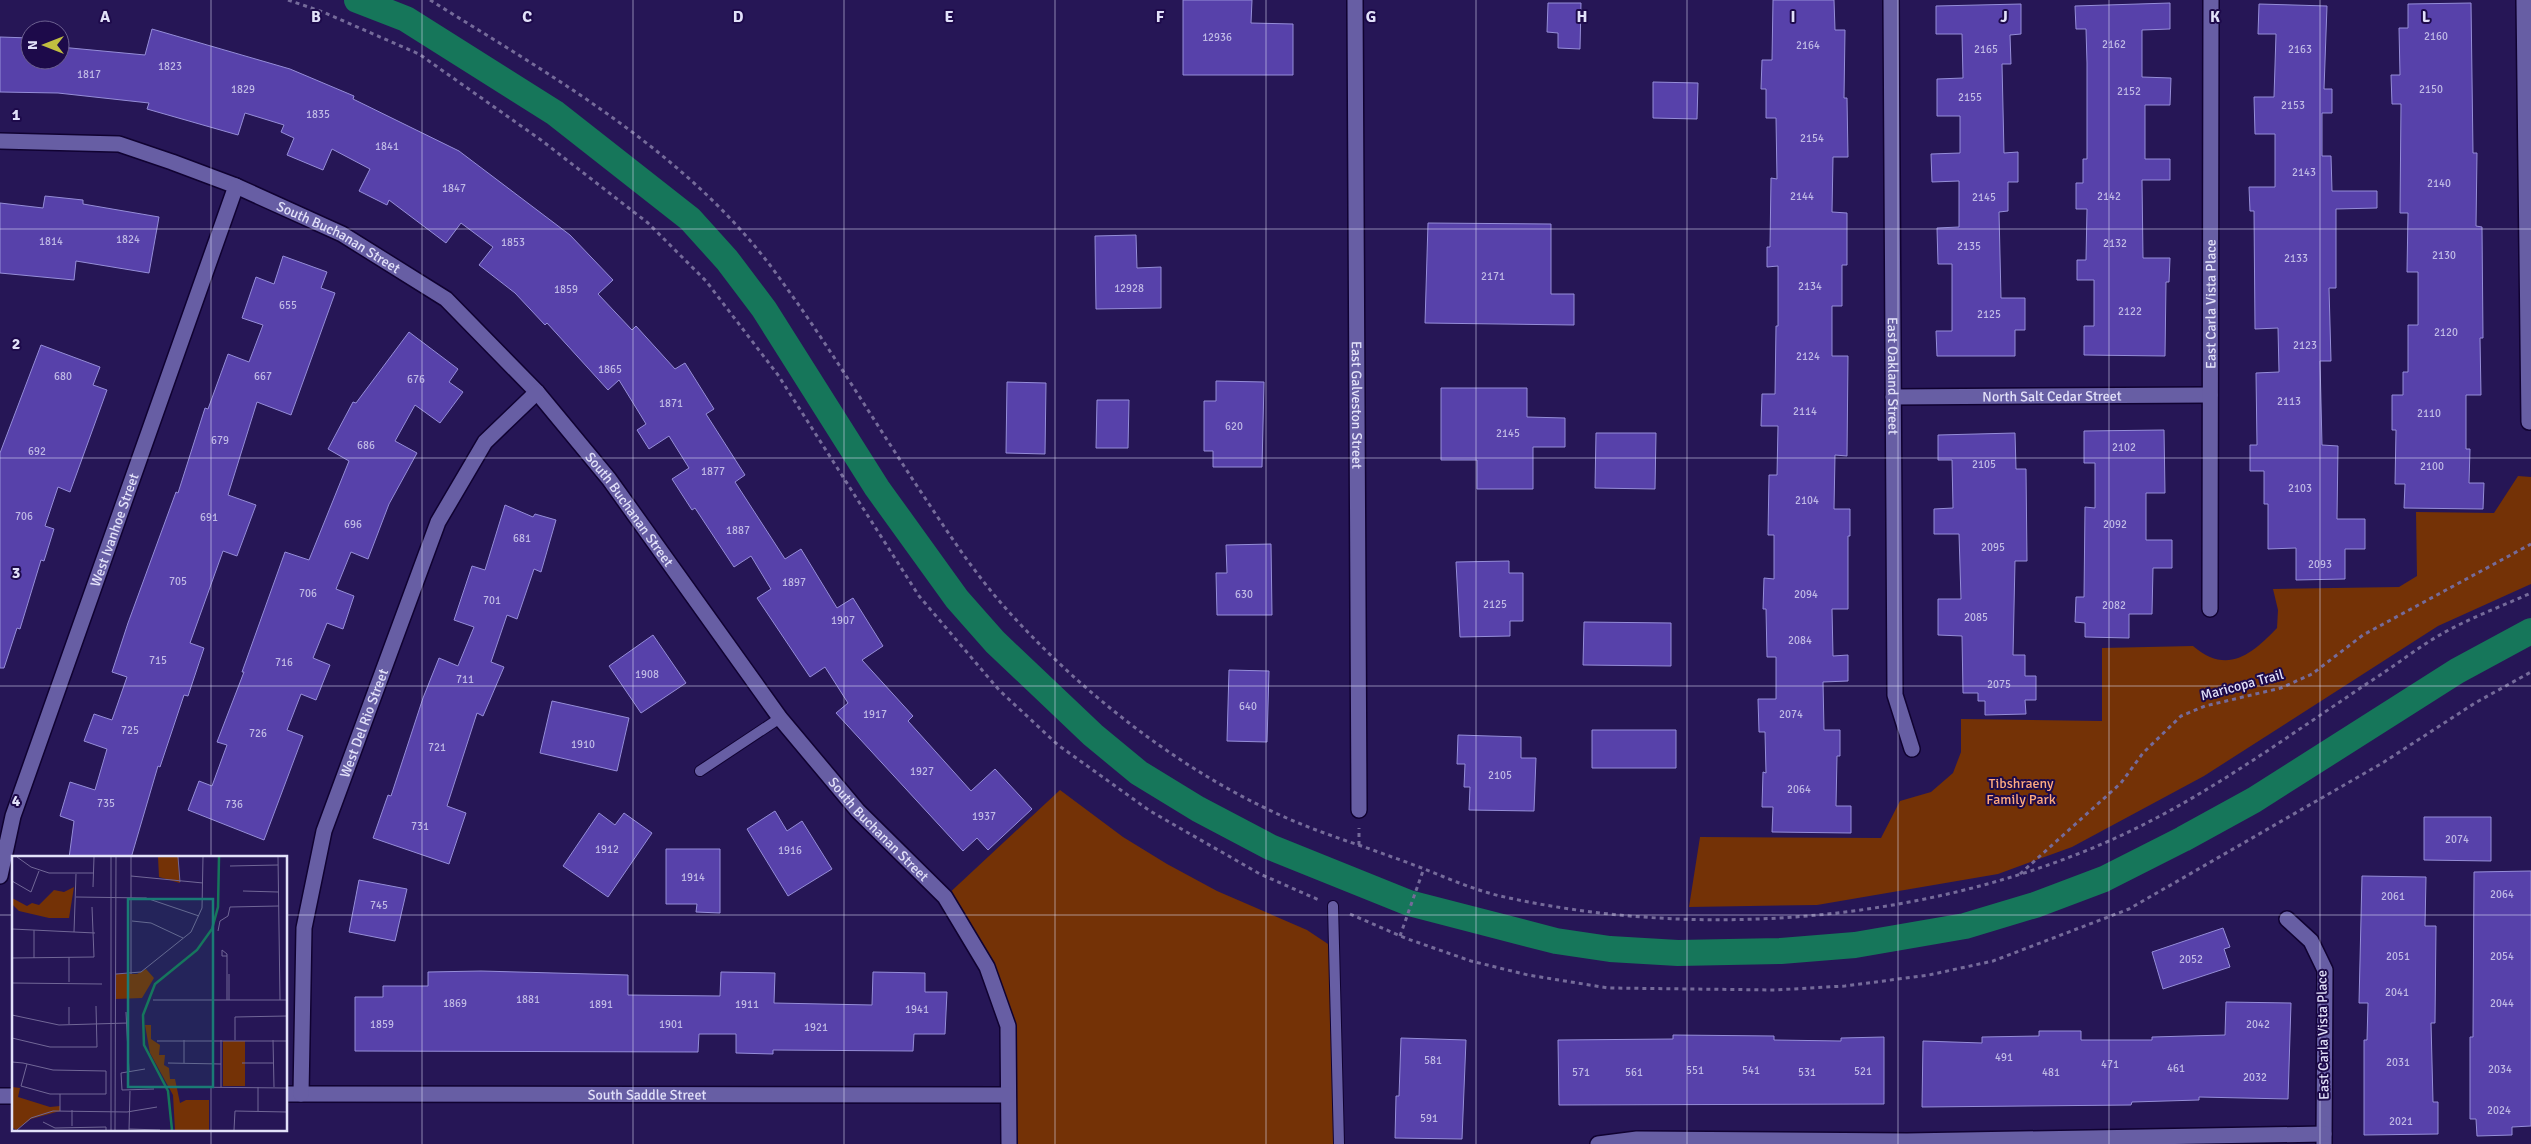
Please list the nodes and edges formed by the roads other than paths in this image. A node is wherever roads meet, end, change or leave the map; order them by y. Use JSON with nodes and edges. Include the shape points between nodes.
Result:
{"nodes":[{"id":1,"x":1355,"y":0,"type":"edge"},
{"id":2,"x":1891,"y":0,"type":"edge"},
{"id":3,"x":2211,"y":0,"type":"edge"},
{"id":4,"x":2524,"y":0,"type":"edge"},
{"id":5,"x":2528,"y":27,"type":"edge"},
{"id":6,"x":0,"y":141,"type":"edge"},
{"id":7,"x":236,"y":186,"type":"junction"},
{"id":8,"x":536,"y":392,"type":"junction"},
{"id":9,"x":2210,"y":395,"type":"junction"},
{"id":10,"x":1894,"y":396,"type":"junction"},
{"id":11,"x":2528,"y":422,"type":"dead end"},
{"id":12,"x":2210,"y":609,"type":"dead end"},
{"id":13,"x":780,"y":718,"type":"junction"},
{"id":14,"x":1912,"y":749,"type":"dead end"},
{"id":15,"x":700,"y":771,"type":"dead end"},
{"id":16,"x":1359,"y":810,"type":"dead end"},
{"id":17,"x":0,"y":876,"type":"edge"},
{"id":18,"x":1333,"y":906,"type":"dead end"},
{"id":19,"x":2287,"y":920,"type":"dead end"},
{"id":20,"x":293,"y":1094,"type":"edge"},
{"id":21,"x":1008,"y":1095,"type":"junction"},
{"id":22,"x":2324,"y":1139,"type":"edge"},
{"id":23,"x":1671,"y":1141,"type":"edge"},
{"id":24,"x":1700,"y":1141,"type":"edge"},
{"id":25,"x":1009,"y":1144,"type":"edge"},
{"id":26,"x":1340,"y":1144,"type":"edge"},
{"id":27,"x":1598,"y":1144,"type":"edge"}],
"edges":[{"from":1,"to":16,"type":"street","name":"East Galveston Street"},
{"from":2,"to":10,"type":"street","name":"East Oakland Street"},
{"from":3,"to":9,"type":"street","name":"East Carla Vista Place"},
{"from":4,"to":5,"type":"street"},
{"from":5,"to":11,"type":"street"},
{"from":6,"to":7,"type":"street","name":"South Buchanan Street","via":[[119,144]]},
{"from":7,"to":8,"type":"street","name":"South Buchanan Street","via":[[342,234],[446,299]]},
{"from":7,"to":17,"type":"street","name":"West Ivanhoe Street","via":[[13,816]]},
{"from":8,"to":13,"type":"street","name":"South Buchanan Street","via":[[609,479]]},
{"from":8,"to":20,"type":"street","name":"West Del Rio Street","via":[[485,442],[438,522],[324,831],[304,928]]},
{"from":9,"to":10,"type":"street","name":"North Salt Cedar Street"},
{"from":9,"to":12,"type":"street","name":"East Carla Vista Place"},
{"from":10,"to":14,"type":"street","name":"East Oakland Street","via":[[1896,695]]},
{"from":13,"to":15,"type":"lane"},
{"from":13,"to":21,"type":"street","name":"South Buchanan Street","via":[[858,811],[945,897],[987,967],[1008,1026]]},
{"from":18,"to":26,"type":"lane"},
{"from":19,"to":22,"type":"street","name":"East Carla Vista Place","via":[[2311,941],[2325,970]]},
{"from":20,"to":21,"type":"street","name":"South Saddle Street"},
{"from":21,"to":25,"type":"street","name":"South Buchanan Street"},
{"from":22,"to":24,"type":"street"},
{"from":23,"to":24,"type":"street"},
{"from":23,"to":27,"type":"street","via":[[1637,1139]]}]}
